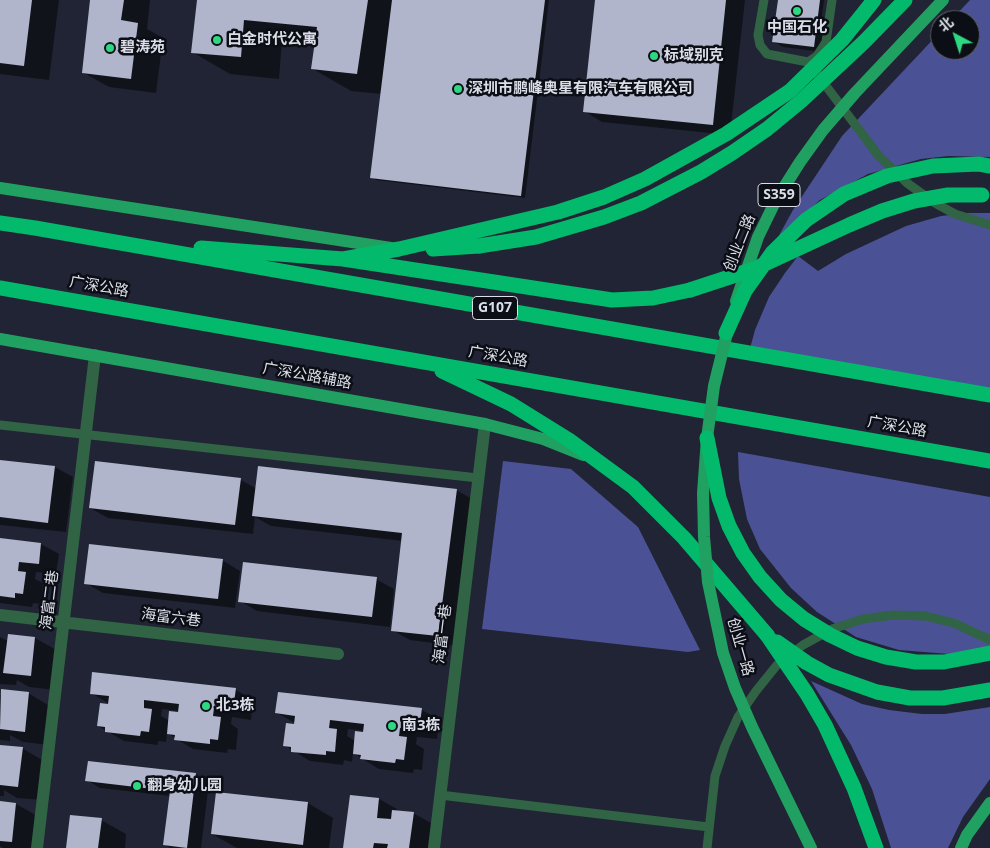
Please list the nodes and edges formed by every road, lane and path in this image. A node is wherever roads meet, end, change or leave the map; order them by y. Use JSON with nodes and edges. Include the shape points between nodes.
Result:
{"nodes":[{"id":1,"x":764,"y":0,"type":"edge"},
{"id":2,"x":832,"y":0,"type":"edge"},
{"id":3,"x":874,"y":0,"type":"edge"},
{"id":4,"x":905,"y":0,"type":"edge"},
{"id":5,"x":943,"y":0,"type":"edge"},
{"id":6,"x":811,"y":66,"type":"junction"},
{"id":7,"x":990,"y":166,"type":"edge"},
{"id":8,"x":0,"y":188,"type":"edge"},
{"id":9,"x":990,"y":196,"type":"edge"},
{"id":10,"x":0,"y":223,"type":"edge"},
{"id":11,"x":990,"y":225,"type":"edge"},
{"id":12,"x":107,"y":240,"type":"junction"},
{"id":13,"x":399,"y":250,"type":"junction"},
{"id":14,"x":343,"y":260,"type":"junction"},
{"id":15,"x":0,"y":288,"type":"edge"},
{"id":16,"x":726,"y":333,"type":"junction"},
{"id":17,"x":0,"y":339,"type":"edge"},
{"id":18,"x":95,"y":355,"type":"junction"},
{"id":19,"x":415,"y":360,"type":"junction"},
{"id":20,"x":990,"y":395,"type":"edge"},
{"id":21,"x":485,"y":424,"type":"junction"},
{"id":22,"x":0,"y":425,"type":"edge"},
{"id":23,"x":86,"y":434,"type":"junction"},
{"id":24,"x":707,"y":438,"type":"junction"},
{"id":25,"x":990,"y":461,"type":"edge"},
{"id":26,"x":603,"y":463,"type":"junction"},
{"id":27,"x":478,"y":478,"type":"junction"},
{"id":28,"x":0,"y":615,"type":"edge"},
{"id":29,"x":64,"y":622,"type":"junction"},
{"id":30,"x":767,"y":635,"type":"junction"},
{"id":31,"x":990,"y":640,"type":"edge"},
{"id":32,"x":990,"y":653,"type":"edge"},
{"id":33,"x":338,"y":654,"type":"dead end"},
{"id":34,"x":990,"y":690,"type":"edge"},
{"id":35,"x":440,"y":795,"type":"junction"},
{"id":36,"x":990,"y":803,"type":"edge"},
{"id":37,"x":709,"y":827,"type":"junction"},
{"id":38,"x":37,"y":848,"type":"edge"},
{"id":39,"x":434,"y":848,"type":"edge"},
{"id":40,"x":707,"y":848,"type":"edge"},
{"id":41,"x":811,"y":848,"type":"edge"},
{"id":42,"x":876,"y":848,"type":"edge"},
{"id":43,"x":962,"y":848,"type":"edge"}],
"edges":[{"from":1,"to":6,"type":"lane","via":[[758,35],[766,54]]},
{"from":2,"to":6,"type":"lane","via":[[826,42]]},
{"from":3,"to":6,"type":"highway","via":[[842,40]]},
{"from":4,"to":13,"type":"highway","bridge":true,"via":[[801,101],[767,128],[732,154],[640,203],[536,237],[479,246]]},
{"from":5,"to":16,"type":"main road","name":"创业二路","number":"S359","bridge":true,"via":[[854,93],[800,162],[758,237]]},
{"from":6,"to":11,"type":"lane","via":[[878,155],[907,183],[955,214]]},
{"from":6,"to":13,"type":"highway","via":[[790,91],[726,134],[604,197],[515,224]]},
{"from":7,"to":16,"type":"highway","bridge":true,"via":[[932,166],[887,176],[844,194],[806,220],[772,253],[745,291]]},
{"from":8,"to":13,"type":"main road"},
{"from":9,"to":14,"type":"highway","bridge":true,"via":[[948,195],[914,200],[754,269],[690,290],[653,298],[612,300]]},
{"from":10,"to":12,"type":"highway","number":"G107"},
{"from":12,"to":14,"type":"highway"},
{"from":12,"to":20,"type":"highway","number":"G107"},
{"from":13,"to":14,"type":"highway"},
{"from":15,"to":19,"type":"highway","name":"广深公路"},
{"from":16,"to":24,"type":"main road","name":"创业二路","number":"S359","bridge":true},
{"from":17,"to":18,"type":"main road","name":"广深公路辅路"},
{"from":18,"to":21,"type":"main road","name":"广深公路辅路"},
{"from":18,"to":23,"type":"street","name":"海富二巷"},
{"from":19,"to":25,"type":"highway","name":"广深公路"},
{"from":19,"to":26,"type":"highway","via":[[511,404]]},
{"from":21,"to":26,"type":"main road","name":"广深公路辅路","via":[[543,439]]},
{"from":21,"to":27,"type":"street","name":"海富一巷"},
{"from":22,"to":23,"type":"lane"},
{"from":23,"to":27,"type":"lane"},
{"from":23,"to":29,"type":"street","name":"海富二巷"},
{"from":24,"to":32,"type":"highway","bridge":true,"via":[[719,498],[743,553],[781,600],[804,619],[857,648],[916,662],[944,662]]},
{"from":24,"to":41,"type":"main road","name":"创业一路","bridge":true,"via":[[704,537],[708,582],[723,653],[752,727]]},
{"from":26,"to":30,"type":"highway","bridge":true,"via":[[658,510]]},
{"from":27,"to":35,"type":"street","name":"海富一巷"},
{"from":28,"to":29,"type":"street","name":"海富六巷"},
{"from":29,"to":33,"type":"street","name":"海富六巷"},
{"from":29,"to":38,"type":"street","name":"海富二巷"},
{"from":30,"to":34,"type":"highway","bridge":true,"via":[[829,675],[877,692],[910,698],[944,698]]},
{"from":30,"to":42,"type":"highway","bridge":true,"via":[[808,694],[825,725],[854,788]]},
{"from":31,"to":37,"type":"lane","via":[[954,623],[925,616],[894,615],[840,626],[803,644],[777,665],[738,717],[724,746],[715,776]]},
{"from":35,"to":37,"type":"lane"},
{"from":35,"to":39,"type":"street","name":"海富一巷"},
{"from":36,"to":43,"type":"main road","via":[[967,835]]},
{"from":37,"to":40,"type":"lane"}]}
